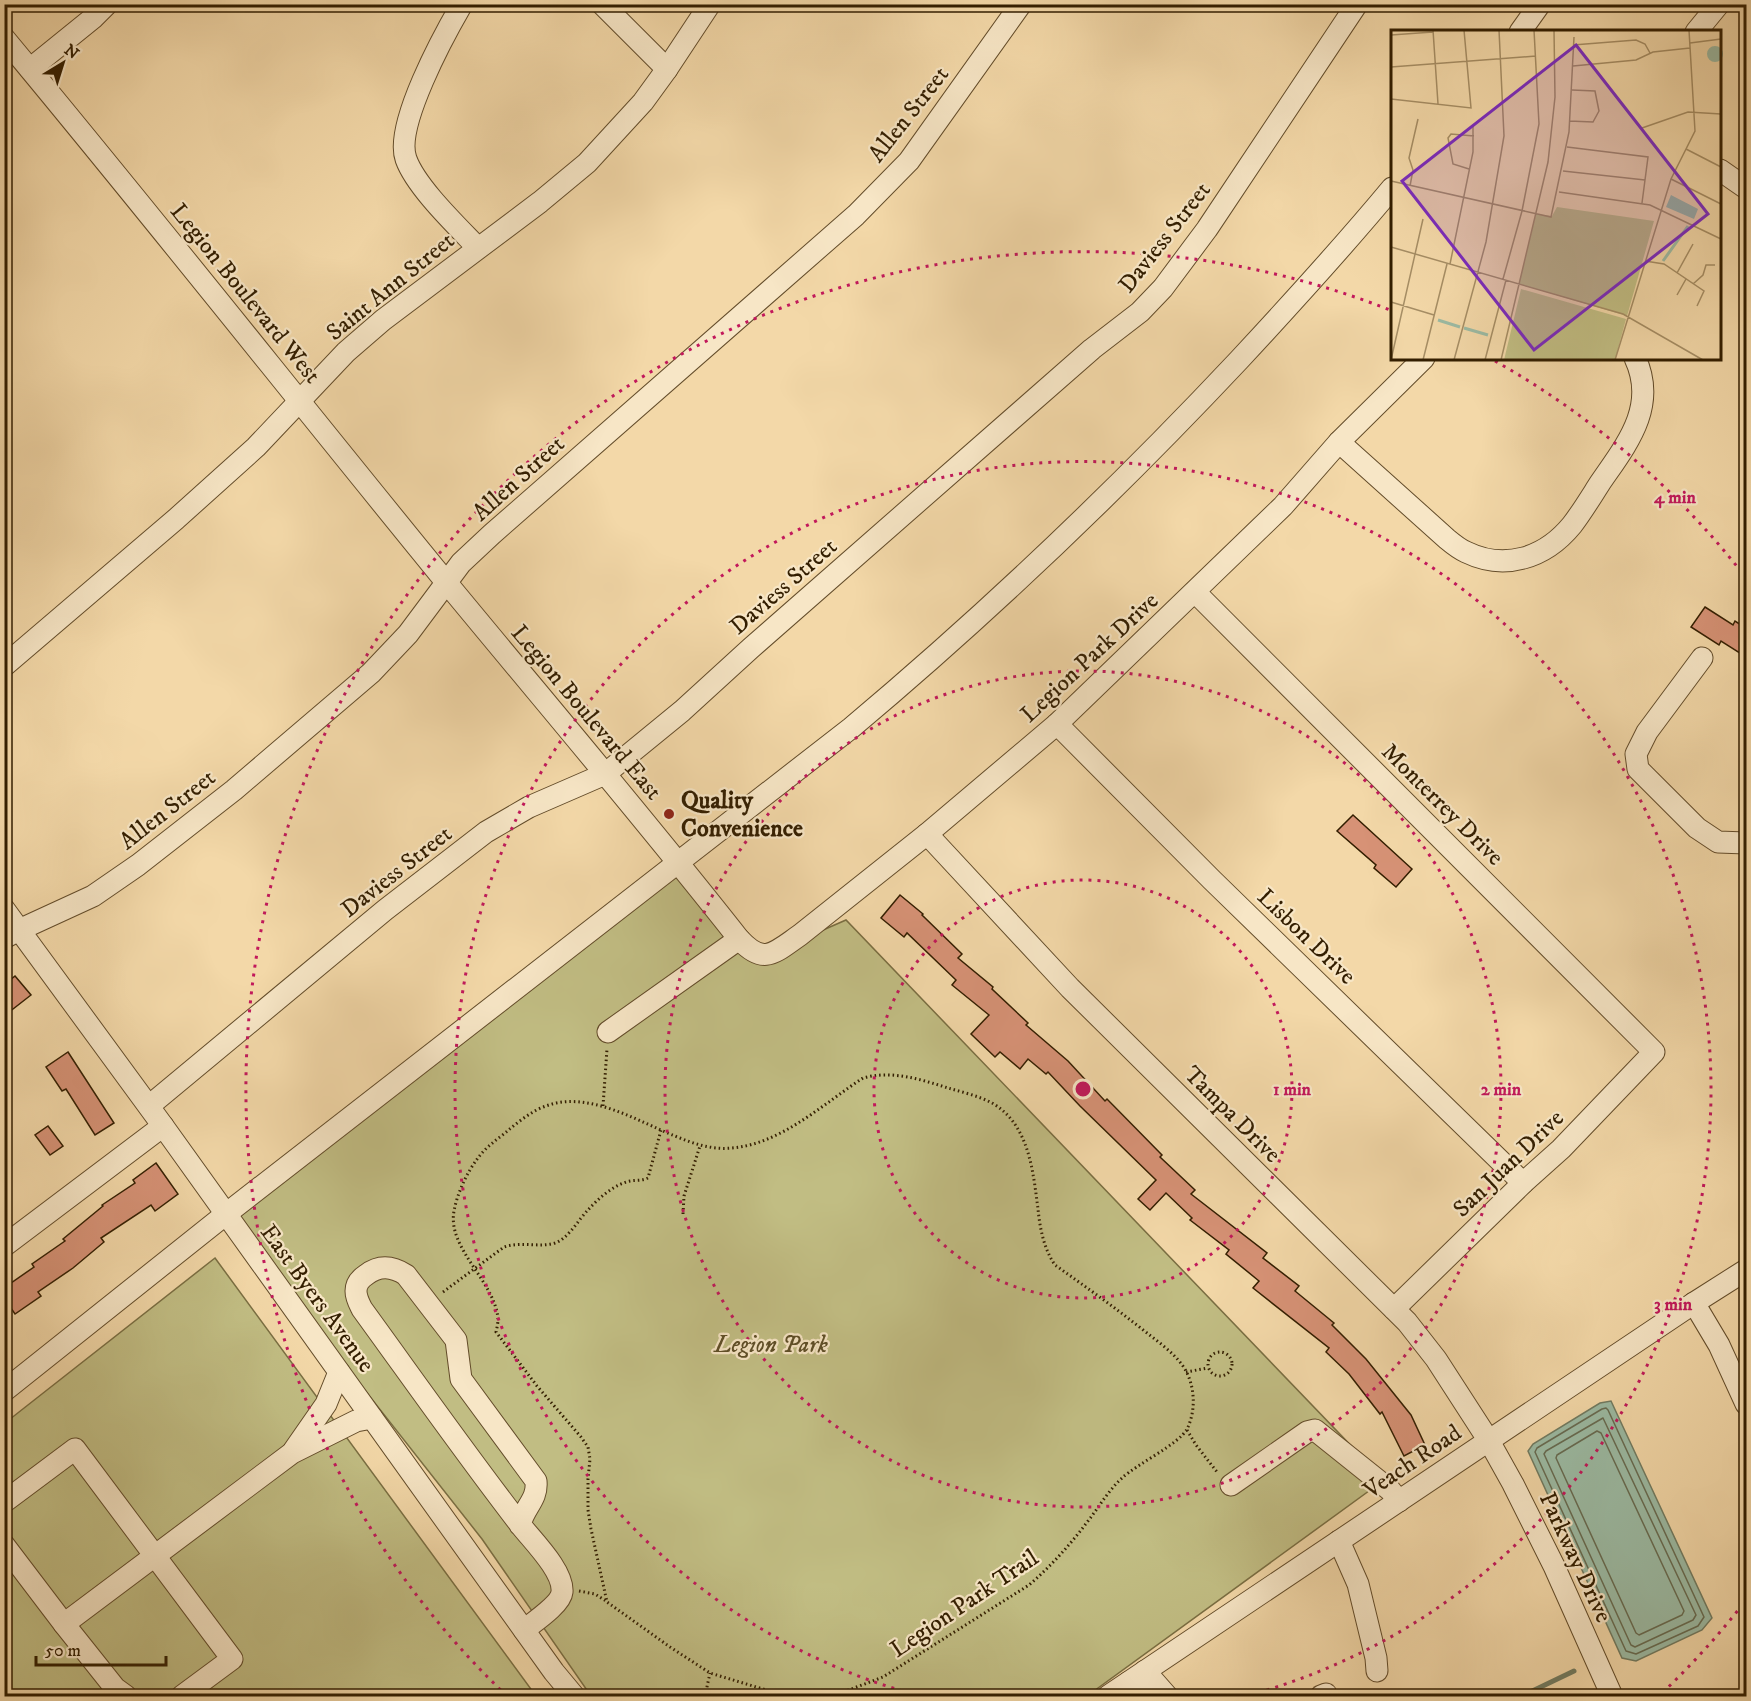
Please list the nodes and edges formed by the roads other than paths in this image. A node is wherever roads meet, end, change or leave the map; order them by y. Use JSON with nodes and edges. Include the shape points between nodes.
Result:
{"nodes":[{"id":1,"x":106,"y":4,"type":"edge"},
{"id":2,"x":462,"y":4,"type":"edge"},
{"id":3,"x":602,"y":4,"type":"edge"},
{"id":4,"x":710,"y":4,"type":"edge"},
{"id":5,"x":1021,"y":4,"type":"edge"},
{"id":6,"x":1357,"y":4,"type":"edge"},
{"id":7,"x":1540,"y":4,"type":"edge"},
{"id":8,"x":1719,"y":4,"type":"edge"},
{"id":9,"x":1521,"y":30,"type":"edge"},
{"id":10,"x":1698,"y":30,"type":"edge"},
{"id":11,"x":4,"y":38,"type":"edge"},
{"id":12,"x":30,"y":69,"type":"junction"},
{"id":13,"x":667,"y":69,"type":"junction"},
{"id":14,"x":1721,"y":171,"type":"edge"},
{"id":15,"x":1746,"y":188,"type":"edge"},
{"id":16,"x":1391,"y":189,"type":"edge"},
{"id":17,"x":478,"y":248,"type":"junction"},
{"id":18,"x":1422,"y":360,"type":"edge"},
{"id":19,"x":1636,"y":360,"type":"edge"},
{"id":20,"x":299,"y":400,"type":"junction"},
{"id":21,"x":1339,"y":442,"type":"junction"},
{"id":22,"x":446,"y":582,"type":"junction"},
{"id":23,"x":1195,"y":592,"type":"junction"},
{"id":24,"x":1702,"y":658,"type":"dead end"},
{"id":25,"x":4,"y":666,"type":"edge"},
{"id":26,"x":1058,"y":724,"type":"junction"},
{"id":27,"x":605,"y":774,"type":"junction"},
{"id":28,"x":927,"y":834,"type":"junction"},
{"id":29,"x":1746,"y":843,"type":"edge"},
{"id":30,"x":678,"y":861,"type":"junction"},
{"id":31,"x":4,"y":909,"type":"edge"},
{"id":32,"x":12,"y":934,"type":"edge"},
{"id":33,"x":739,"y":939,"type":"junction"},
{"id":34,"x":758,"y":955,"type":"joint"},
{"id":35,"x":608,"y":1032,"type":"road end"},
{"id":36,"x":1654,"y":1052,"type":"joint"},
{"id":37,"x":149,"y":1106,"type":"junction"},
{"id":38,"x":163,"y":1126,"type":"junction"},
{"id":39,"x":1523,"y":1183,"type":"junction"},
{"id":40,"x":226,"y":1214,"type":"junction"},
{"id":41,"x":4,"y":1246,"type":"edge"},
{"id":42,"x":1746,"y":1270,"type":"edge"},
{"id":43,"x":1694,"y":1303,"type":"junction"},
{"id":44,"x":1394,"y":1310,"type":"junction"},
{"id":45,"x":339,"y":1372,"type":"junction"},
{"id":46,"x":4,"y":1391,"type":"edge"},
{"id":47,"x":1746,"y":1404,"type":"edge"},
{"id":48,"x":372,"y":1418,"type":"junction"},
{"id":49,"x":1489,"y":1441,"type":"junction"},
{"id":50,"x":292,"y":1453,"type":"junction"},
{"id":51,"x":1231,"y":1485,"type":"road end"},
{"id":52,"x":1399,"y":1501,"type":"junction"},
{"id":53,"x":4,"y":1502,"type":"edge"},
{"id":54,"x":520,"y":1525,"type":"junction"},
{"id":55,"x":1339,"y":1541,"type":"junction"},
{"id":56,"x":4,"y":1545,"type":"edge"},
{"id":57,"x":155,"y":1556,"type":"junction"},
{"id":58,"x":64,"y":1624,"type":"junction"},
{"id":59,"x":524,"y":1630,"type":"junction"},
{"id":60,"x":1377,"y":1671,"type":"dead end"},
{"id":61,"x":1139,"y":1683,"type":"edge"},
{"id":62,"x":126,"y":1696,"type":"edge"},
{"id":63,"x":182,"y":1696,"type":"edge"},
{"id":64,"x":574,"y":1696,"type":"edge"},
{"id":65,"x":1108,"y":1696,"type":"edge"},
{"id":66,"x":1167,"y":1696,"type":"edge"},
{"id":67,"x":1612,"y":1696,"type":"edge"}],
"edges":[{"from":1,"to":12,"type":"street"},
{"from":2,"to":17,"type":"street","via":[[407,120],[404,156],[411,172]]},
{"from":3,"to":13,"type":"street"},
{"from":4,"to":13,"type":"street","name":"Saint Ann Street"},
{"from":5,"to":22,"type":"street","name":"Allen Street","via":[[909,161],[856,214],[492,534]]},
{"from":6,"to":27,"type":"street","name":"Daviess Street","via":[[1207,229],[1140,312],[1092,349]]},
{"from":7,"to":9,"type":"street"},
{"from":8,"to":10,"type":"street"},
{"from":11,"to":12,"type":"street","name":"Legion Boulevard West"},
{"from":12,"to":20,"type":"street","name":"Legion Boulevard West"},
{"from":13,"to":17,"type":"street","name":"Saint Ann Street","via":[[643,102],[586,163]]},
{"from":14,"to":15,"type":"street"},
{"from":16,"to":30,"type":"street","via":[[1191,411],[1006,593],[851,728]]},
{"from":17,"to":20,"type":"street","name":"Saint Ann Street","via":[[383,320]]},
{"from":18,"to":21,"type":"street","name":"Legion Park Drive"},
{"from":19,"to":21,"type":"street","via":[[1643,381],[1643,398],[1629,441],[1572,525],[1540,553],[1521,560],[1482,559],[1464,552]]},
{"from":20,"to":22,"type":"street","name":"Legion Boulevard West"},
{"from":20,"to":25,"type":"street","name":"Saint Ann Street","via":[[256,447]]},
{"from":21,"to":23,"type":"street","name":"Legion Park Drive","via":[[1282,506]]},
{"from":22,"to":27,"type":"street","name":"Legion Boulevard East"},
{"from":22,"to":32,"type":"street","name":"Allen Street","via":[[408,634],[371,674],[234,790],[93,896]]},
{"from":23,"to":26,"type":"street","name":"Legion Park Drive"},
{"from":23,"to":36,"type":"street","name":"Monterrey Drive"},
{"from":24,"to":29,"type":"street","via":[[1647,732],[1636,754],[1638,769],[1704,833],[1718,842]]},
{"from":26,"to":28,"type":"street","name":"Legion Park Drive"},
{"from":26,"to":39,"type":"street","name":"Lisbon Drive"},
{"from":27,"to":30,"type":"street","name":"Legion Boulevard East"},
{"from":27,"to":37,"type":"street","name":"Daviess Street","via":[[529,807],[486,832],[385,910]]},
{"from":28,"to":34,"type":"street","name":"Legion Park Drive","via":[[800,935],[780,949]]},
{"from":28,"to":44,"type":"street","name":"Tampa Drive","via":[[1070,988]]},
{"from":30,"to":33,"type":"street","name":"Legion Boulevard East"},
{"from":30,"to":40,"type":"street"},
{"from":31,"to":32,"type":"street","name":"East Byers Avenue"},
{"from":32,"to":37,"type":"street","name":"East Byers Avenue"},
{"from":33,"to":34,"type":"street","name":"Legion Boulevard East"},
{"from":33,"to":35,"type":"street"},
{"from":36,"to":39,"type":"street","name":"San Juan Drive"},
{"from":37,"to":38,"type":"street","name":"East Byers Avenue"},
{"from":38,"to":40,"type":"street","name":"East Byers Avenue"},
{"from":38,"to":41,"type":"street"},
{"from":39,"to":44,"type":"street","name":"San Juan Drive"},
{"from":40,"to":45,"type":"street","name":"East Byers Avenue"},
{"from":40,"to":46,"type":"street"},
{"from":42,"to":43,"type":"street","name":"Veach Road"},
{"from":43,"to":47,"type":"street","via":[[1719,1345]]},
{"from":43,"to":49,"type":"street","name":"Veach Road"},
{"from":44,"to":49,"type":"street","name":"Tampa Drive","via":[[1436,1359]]},
{"from":45,"to":48,"type":"street","name":"East Byers Avenue"},
{"from":45,"to":50,"type":"street","via":[[326,1404]]},
{"from":48,"to":50,"type":"street","via":[[356,1421]]},
{"from":48,"to":59,"type":"street","name":"East Byers Avenue"},
{"from":49,"to":52,"type":"street","name":"Veach Road"},
{"from":49,"to":67,"type":"street","name":"Parkway Drive","via":[[1549,1556]]},
{"from":50,"to":57,"type":"street"},
{"from":51,"to":52,"type":"street","via":[[1315,1430]]},
{"from":52,"to":55,"type":"street","name":"Veach Road"},
{"from":53,"to":57,"type":"street","via":[[75,1449]]},
{"from":54,"to":54,"type":"street","via":[[537,1491],[537,1481],[460,1379],[456,1340],[406,1275],[396,1268],[371,1271],[355,1289],[362,1309]]},
{"from":54,"to":59,"type":"street","via":[[553,1567],[562,1589],[558,1602]]},
{"from":55,"to":60,"type":"street","via":[[1358,1584]]},
{"from":55,"to":61,"type":"street","name":"Veach Road"},
{"from":56,"to":58,"type":"street"},
{"from":57,"to":58,"type":"street"},
{"from":57,"to":63,"type":"street","via":[[232,1659]]},
{"from":58,"to":62,"type":"street","via":[[115,1688]]},
{"from":59,"to":64,"type":"street","name":"East Byers Avenue"},
{"from":61,"to":65,"type":"street","name":"Veach Road"},
{"from":61,"to":66,"type":"street"}]}
